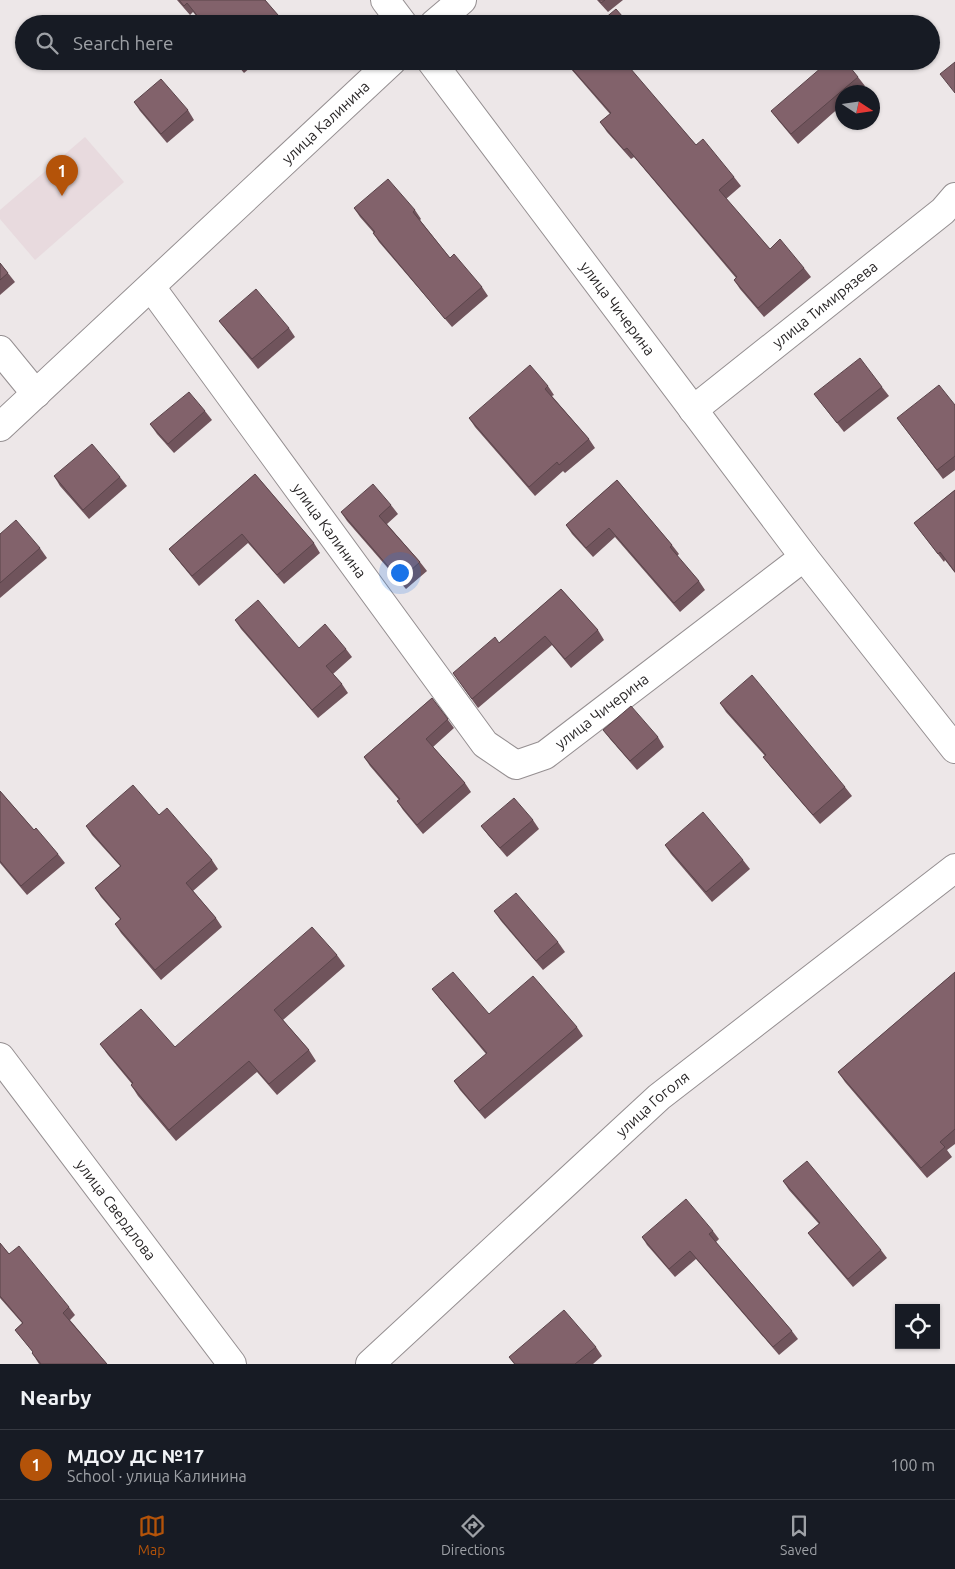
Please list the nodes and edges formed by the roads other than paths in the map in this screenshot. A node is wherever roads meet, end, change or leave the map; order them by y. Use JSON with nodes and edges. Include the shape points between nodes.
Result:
{"nodes":[{"id":1,"x":385,"y":0,"type":"edge"},
{"id":2,"x":462,"y":0,"type":"edge"},
{"id":3,"x":396,"y":15,"type":"edge"},
{"id":4,"x":444,"y":15,"type":"edge"},
{"id":5,"x":382,"y":70,"type":"edge"},
{"id":6,"x":438,"y":70,"type":"edge"},
{"id":7,"x":955,"y":197,"type":"edge"},
{"id":8,"x":151,"y":287,"type":"junction"},
{"id":9,"x":0,"y":350,"type":"edge"},
{"id":10,"x":36,"y":394,"type":"junction"},
{"id":11,"x":693,"y":410,"type":"junction"},
{"id":12,"x":0,"y":427,"type":"edge"},
{"id":13,"x":804,"y":557,"type":"junction"},
{"id":14,"x":955,"y":749,"type":"edge"},
{"id":15,"x":516,"y":765,"type":"joint"},
{"id":16,"x":955,"y":868,"type":"edge"},
{"id":17,"x":0,"y":1057,"type":"edge"},
{"id":18,"x":232,"y":1364,"type":"edge"},
{"id":19,"x":370,"y":1364,"type":"edge"}],
"edges":[{"from":1,"to":3,"type":"street"},
{"from":2,"to":4,"type":"street"},
{"from":5,"to":8,"type":"street","name":"улица Калинина"},
{"from":6,"to":11,"type":"street","name":"улица Чичерина"},
{"from":7,"to":11,"type":"street","name":"улица Тимирязева","via":[[943,211]]},
{"from":8,"to":10,"type":"street","name":"улица Калинина"},
{"from":8,"to":15,"type":"street","name":"улица Калинина","via":[[485,744]]},
{"from":9,"to":10,"type":"street"},
{"from":10,"to":12,"type":"street","name":"улица Калинина"},
{"from":11,"to":13,"type":"street","name":"улица Чичерина"},
{"from":13,"to":14,"type":"street","name":"улица Чичерина"},
{"from":13,"to":15,"type":"street","name":"улица Чичерина","via":[[545,756]]},
{"from":16,"to":19,"type":"street","name":"улица Гоголя","via":[[659,1097]]},
{"from":17,"to":18,"type":"street","name":"улица Свердлова"}]}
